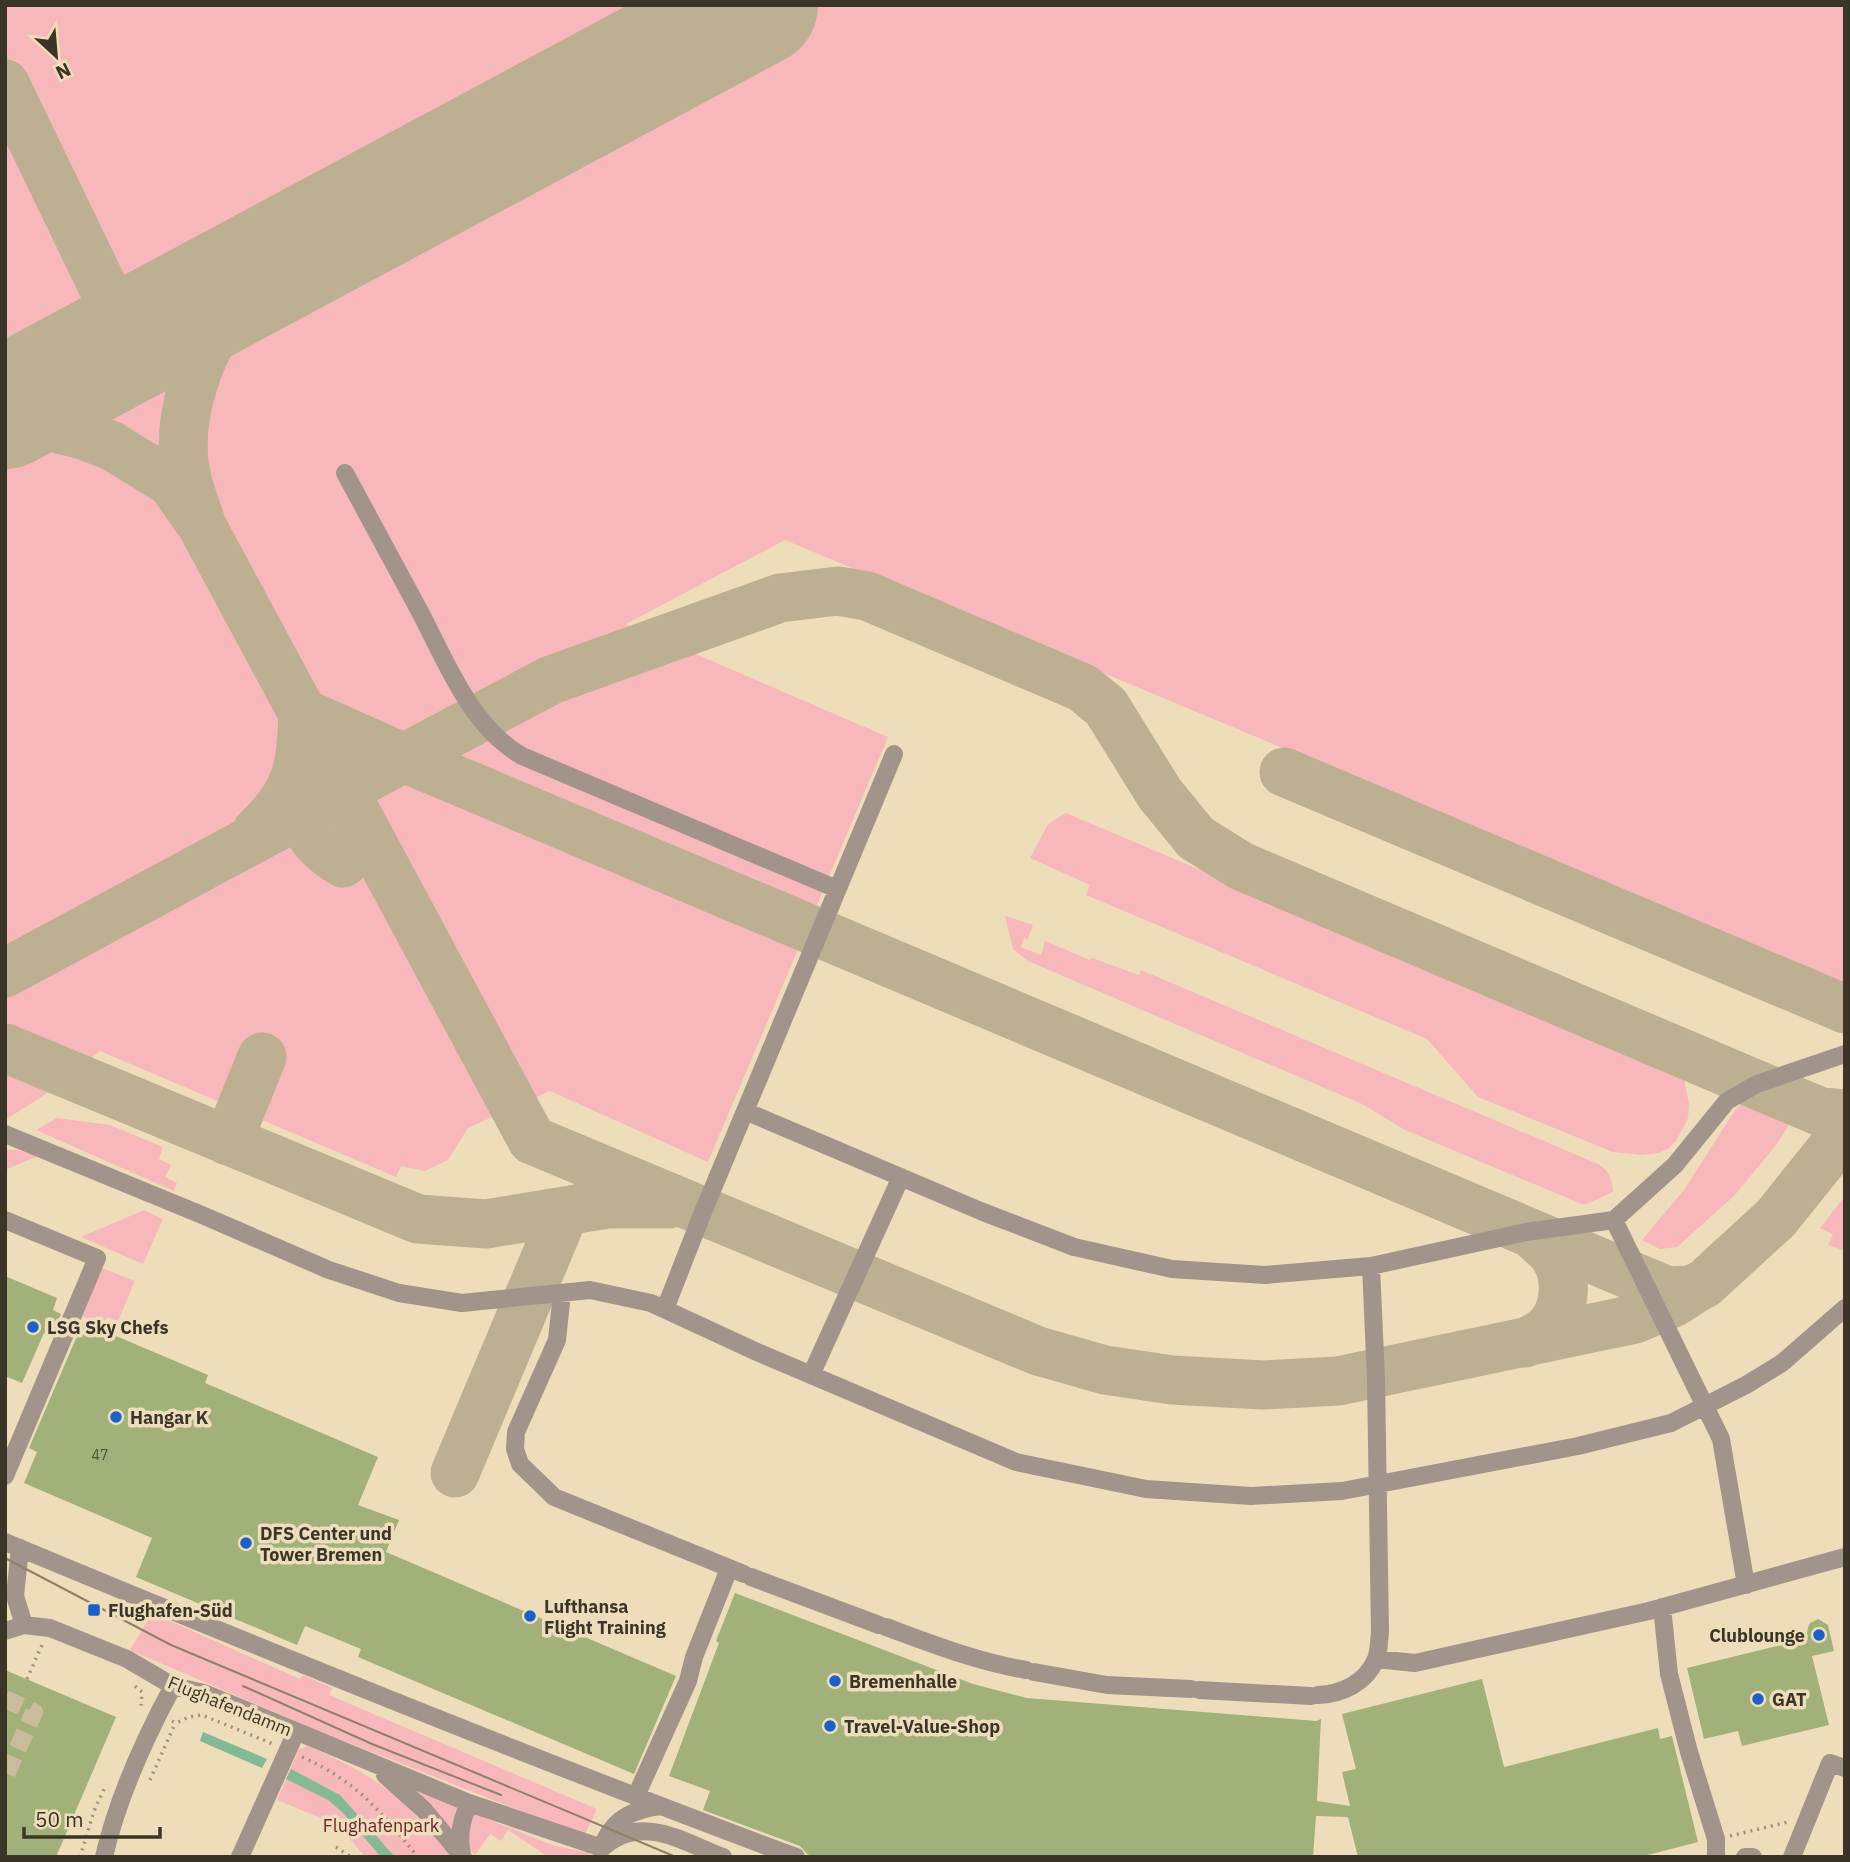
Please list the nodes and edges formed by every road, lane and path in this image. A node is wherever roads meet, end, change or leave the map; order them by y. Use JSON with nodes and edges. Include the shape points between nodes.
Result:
{"nodes":[{"id":1,"x":345,"y":473,"type":"dead end"},
{"id":2,"x":894,"y":754,"type":"dead end"},
{"id":3,"x":837,"y":889,"type":"junction"},
{"id":4,"x":1845,"y":1054,"type":"edge"},
{"id":5,"x":745,"y":1111,"type":"junction"},
{"id":6,"x":5,"y":1134,"type":"edge"},
{"id":7,"x":901,"y":1177,"type":"junction"},
{"id":8,"x":5,"y":1220,"type":"edge"},
{"id":9,"x":1614,"y":1220,"type":"junction"},
{"id":10,"x":1371,"y":1266,"type":"junction"},
{"id":11,"x":562,"y":1293,"type":"junction"},
{"id":12,"x":1845,"y":1308,"type":"edge"},
{"id":13,"x":665,"y":1309,"type":"junction"},
{"id":14,"x":811,"y":1375,"type":"junction"},
{"id":15,"x":1705,"y":1408,"type":"junction"},
{"id":16,"x":5,"y":1476,"type":"edge"},
{"id":17,"x":1378,"y":1484,"type":"junction"},
{"id":18,"x":13,"y":1545,"type":"edge"},
{"id":19,"x":1845,"y":1557,"type":"edge"},
{"id":20,"x":741,"y":1573,"type":"junction"},
{"id":21,"x":1746,"y":1585,"type":"junction"},
{"id":22,"x":10,"y":1592,"type":"edge"},
{"id":23,"x":1662,"y":1607,"type":"junction"},
{"id":24,"x":24,"y":1625,"type":"junction"},
{"id":25,"x":50,"y":1628,"type":"junction"},
{"id":26,"x":5,"y":1631,"type":"edge"},
{"id":27,"x":1376,"y":1659,"type":"junction"},
{"id":28,"x":27,"y":1679,"type":"dead end"},
{"id":29,"x":130,"y":1681,"type":"dead end"},
{"id":30,"x":173,"y":1686,"type":"junction"},
{"id":31,"x":138,"y":1714,"type":"dead end"},
{"id":32,"x":176,"y":1723,"type":"dead end"},
{"id":33,"x":296,"y":1732,"type":"junction"},
{"id":34,"x":1837,"y":1759,"type":"edge"},
{"id":35,"x":369,"y":1762,"type":"junction"},
{"id":36,"x":108,"y":1781,"type":"dead end"},
{"id":37,"x":149,"y":1782,"type":"dead end"},
{"id":38,"x":636,"y":1797,"type":"junction"},
{"id":39,"x":469,"y":1802,"type":"junction"},
{"id":40,"x":661,"y":1806,"type":"junction"},
{"id":41,"x":1807,"y":1818,"type":"junction"},
{"id":42,"x":336,"y":1847,"type":"dead end"},
{"id":43,"x":1716,"y":1848,"type":"edge"},
{"id":44,"x":600,"y":1852,"type":"edge"},
{"id":45,"x":462,"y":1856,"type":"edge"},
{"id":46,"x":80,"y":1857,"type":"edge"},
{"id":47,"x":104,"y":1857,"type":"edge"},
{"id":48,"x":240,"y":1857,"type":"edge"},
{"id":49,"x":352,"y":1857,"type":"edge"},
{"id":50,"x":723,"y":1857,"type":"edge"},
{"id":51,"x":796,"y":1857,"type":"edge"},
{"id":52,"x":1745,"y":1857,"type":"edge"},
{"id":53,"x":1754,"y":1857,"type":"edge"},
{"id":54,"x":1792,"y":1857,"type":"edge"}],
"edges":[{"from":1,"to":3,"type":"street","via":[[464,695],[507,747]]},
{"from":2,"to":3,"type":"street"},
{"from":3,"to":5,"type":"street"},
{"from":4,"to":9,"type":"street","via":[[1757,1084],[1727,1101],[1675,1165]]},
{"from":5,"to":7,"type":"street"},
{"from":5,"to":13,"type":"street"},
{"from":6,"to":11,"type":"street","via":[[329,1270],[400,1293],[462,1303]]},
{"from":7,"to":10,"type":"street","via":[[1074,1247],[1172,1269],[1265,1275]]},
{"from":7,"to":14,"type":"street"},
{"from":8,"to":16,"type":"street","via":[[97,1258]]},
{"from":9,"to":10,"type":"street","via":[[1526,1233]]},
{"from":9,"to":15,"type":"street"},
{"from":10,"to":17,"type":"street"},
{"from":11,"to":13,"type":"street","via":[[590,1290]]},
{"from":11,"to":20,"type":"street","via":[[557,1340],[516,1432],[520,1464],[554,1497]]},
{"from":12,"to":15,"type":"street","via":[[1782,1363]]},
{"from":13,"to":14,"type":"street"},
{"from":14,"to":17,"type":"street","via":[[1016,1462],[1146,1489],[1251,1496],[1342,1491]]},
{"from":15,"to":17,"type":"street","via":[[1671,1423],[1578,1446]]},
{"from":15,"to":21,"type":"street","via":[[1721,1439]]},
{"from":17,"to":27,"type":"street","via":[[1380,1632]]},
{"from":18,"to":22,"type":"street"},
{"from":18,"to":38,"type":"street"},
{"from":19,"to":21,"type":"street"},
{"from":20,"to":27,"type":"street","via":[[1000,1666],[1107,1685],[1334,1695],[1359,1683]]},
{"from":20,"to":38,"type":"street","via":[[694,1657],[688,1681]]},
{"from":21,"to":23,"type":"street"},
{"from":22,"to":24,"type":"street"},
{"from":23,"to":27,"type":"street","via":[[1415,1663]]},
{"from":23,"to":43,"type":"street","via":[[1669,1674]]},
{"from":24,"to":25,"type":"street","name":"Flughafendamm"},
{"from":24,"to":26,"type":"street"},
{"from":25,"to":28,"type":"path"},
{"from":25,"to":30,"type":"street","name":"Flughafendamm","via":[[127,1659]]},
{"from":29,"to":31,"type":"path","via":[[142,1692]]},
{"from":30,"to":33,"type":"street","name":"Flughafendamm","via":[[204,1693]]},
{"from":30,"to":47,"type":"street","via":[[127,1789]]},
{"from":32,"to":37,"type":"path"},
{"from":33,"to":35,"type":"street","name":"Flughafendamm"},
{"from":33,"to":48,"type":"street"},
{"from":34,"to":41,"type":"street"},
{"from":35,"to":39,"type":"street","name":"Flughafendamm"},
{"from":35,"to":45,"type":"street","name":"Flughafendamm","via":[[424,1810]]},
{"from":36,"to":46,"type":"path","via":[[93,1811]]},
{"from":38,"to":40,"type":"street"},
{"from":39,"to":44,"type":"street","name":"Flughafendamm"},
{"from":39,"to":45,"type":"street","name":"Flughafendamm","via":[[458,1836]]},
{"from":40,"to":44,"type":"street","via":[[621,1818]]},
{"from":40,"to":51,"type":"street"},
{"from":41,"to":43,"type":"path"},
{"from":41,"to":54,"type":"street"},
{"from":42,"to":49,"type":"path"},
{"from":44,"to":50,"type":"street","via":[[621,1834],[635,1830],[655,1831]]},
{"from":52,"to":53,"type":"street"}]}
